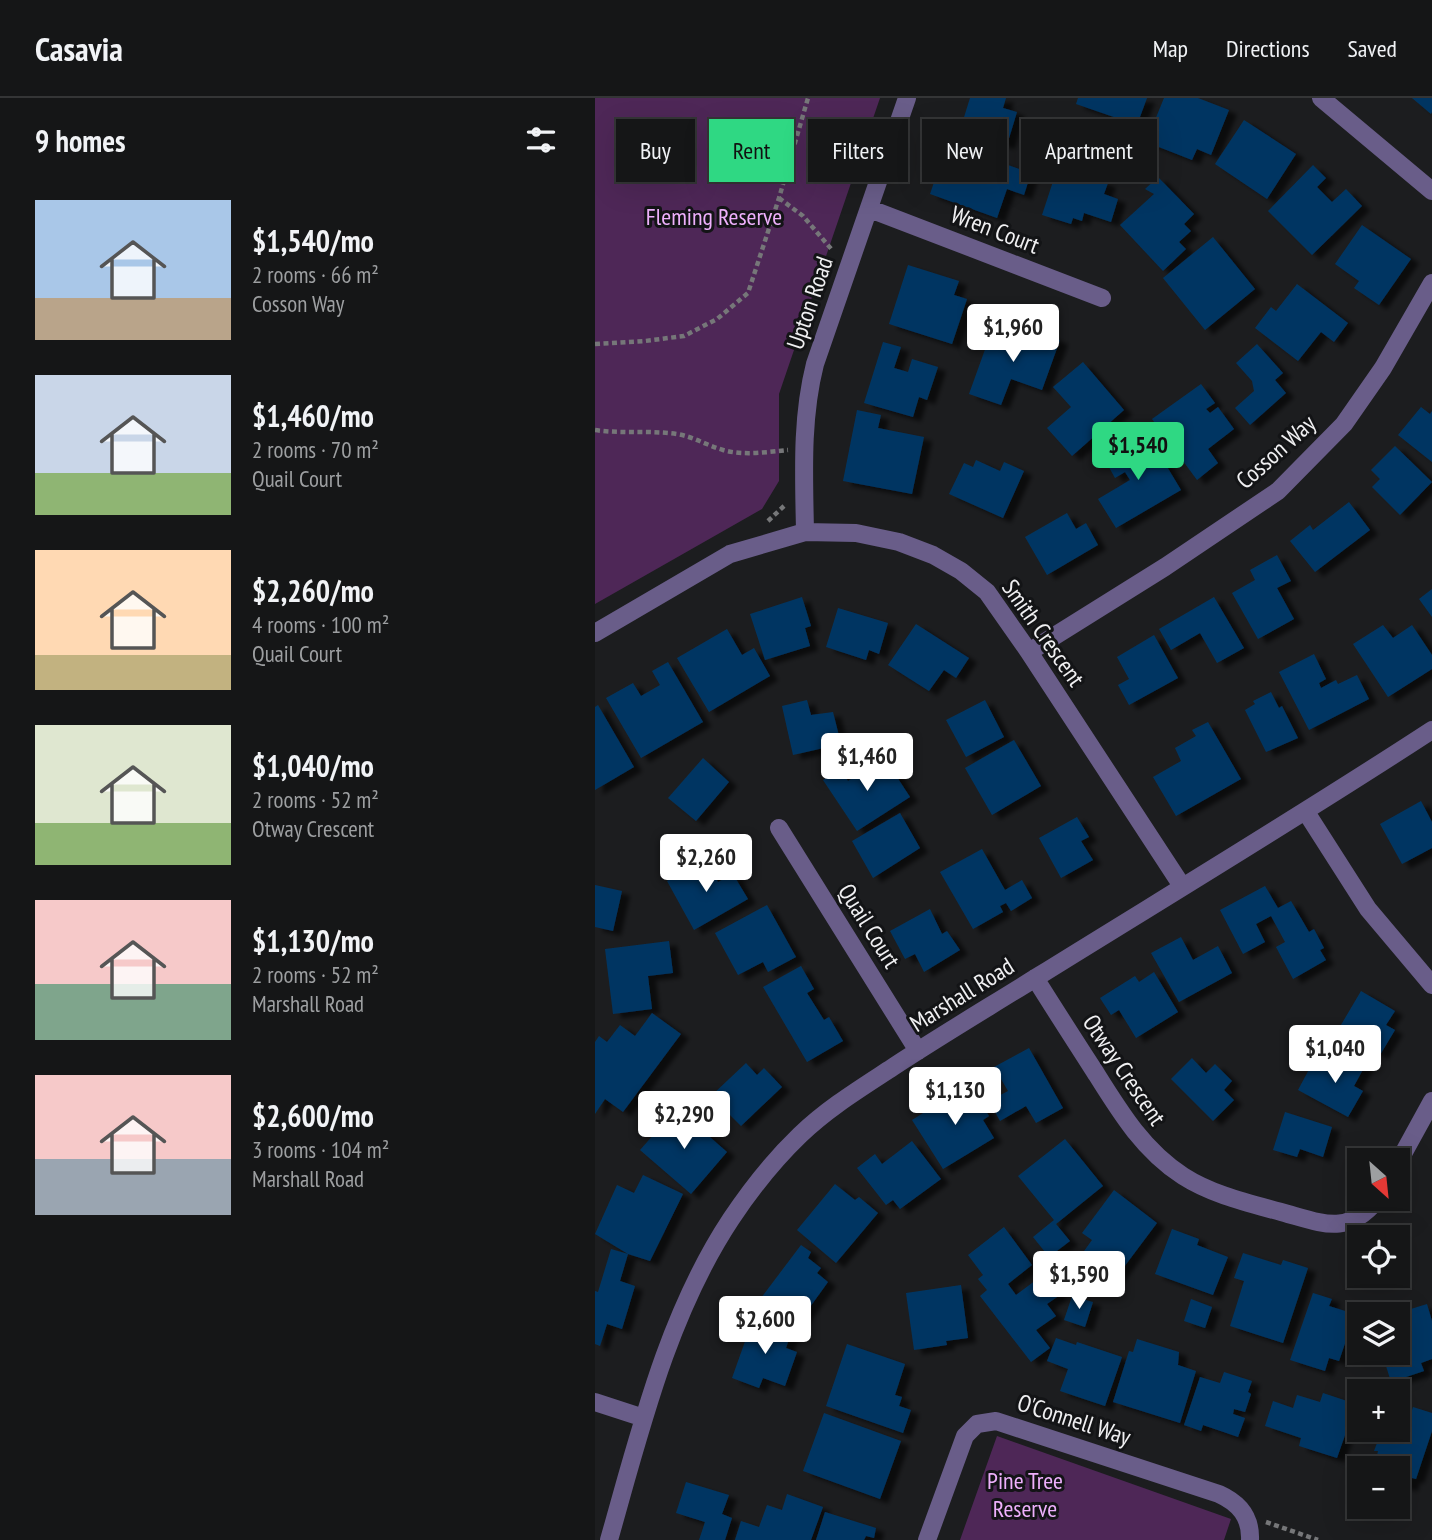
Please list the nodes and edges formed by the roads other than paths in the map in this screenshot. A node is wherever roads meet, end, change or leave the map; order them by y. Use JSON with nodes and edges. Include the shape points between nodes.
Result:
{"nodes":[{"id":1,"x":907,"y":98,"type":"edge"},
{"id":2,"x":1321,"y":98,"type":"edge"},
{"id":3,"x":1432,"y":191,"type":"edge"},
{"id":4,"x":870,"y":209,"type":"junction"},
{"id":5,"x":1432,"y":283,"type":"edge"},
{"id":6,"x":1102,"y":298,"type":"dead end"},
{"id":7,"x":805,"y":532,"type":"junction"},
{"id":8,"x":595,"y":634,"type":"edge"},
{"id":9,"x":1029,"y":652,"type":"junction"},
{"id":10,"x":1432,"y":730,"type":"edge"},
{"id":11,"x":1306,"y":812,"type":"junction"},
{"id":12,"x":779,"y":828,"type":"dead end"},
{"id":13,"x":1182,"y":886,"type":"junction"},
{"id":14,"x":1035,"y":978,"type":"junction"},
{"id":15,"x":1432,"y":985,"type":"edge"},
{"id":16,"x":918,"y":1051,"type":"junction"},
{"id":17,"x":1432,"y":1101,"type":"edge"},
{"id":18,"x":1406,"y":1148,"type":"edge"},
{"id":19,"x":1368,"y":1211,"type":"edge"},
{"id":20,"x":595,"y":1402,"type":"edge"},
{"id":21,"x":644,"y":1418,"type":"junction"},
{"id":22,"x":609,"y":1540,"type":"edge"},
{"id":23,"x":927,"y":1540,"type":"edge"},
{"id":24,"x":1250,"y":1540,"type":"edge"}],
"edges":[{"from":1,"to":4,"type":"street","name":"Upton Road"},
{"from":2,"to":3,"type":"street"},
{"from":4,"to":6,"type":"street","name":"Wren Court"},
{"from":4,"to":7,"type":"street","name":"Upton Road","via":[[807,394]]},
{"from":5,"to":9,"type":"street","name":"Cosson Way","via":[[1344,424],[1278,491]]},
{"from":7,"to":8,"type":"street","name":"Smith Crescent","via":[[730,554]]},
{"from":7,"to":9,"type":"street","name":"Smith Crescent","via":[[856,533],[933,555],[987,592]]},
{"from":9,"to":13,"type":"street","name":"Smith Crescent"},
{"from":10,"to":11,"type":"street","name":"Marshall Road"},
{"from":11,"to":13,"type":"street","name":"Marshall Road"},
{"from":11,"to":15,"type":"street","via":[[1368,909]]},
{"from":12,"to":16,"type":"street","name":"Quail Court"},
{"from":13,"to":14,"type":"street","name":"Marshall Road"},
{"from":14,"to":16,"type":"street","name":"Marshall Road"},
{"from":14,"to":19,"type":"street","name":"Otway Crescent","via":[[1131,1129],[1155,1156],[1185,1178],[1228,1197],[1322,1224],[1353,1222]]},
{"from":16,"to":21,"type":"street","name":"Marshall Road","via":[[801,1134],[755,1186],[686,1301]]},
{"from":17,"to":18,"type":"street"},
{"from":20,"to":21,"type":"street"},
{"from":21,"to":22,"type":"street","name":"Marshall Road"},
{"from":23,"to":24,"type":"street","name":"O'Connell Way","via":[[965,1436],[977,1423],[996,1421],[1235,1501],[1245,1516]]}]}
